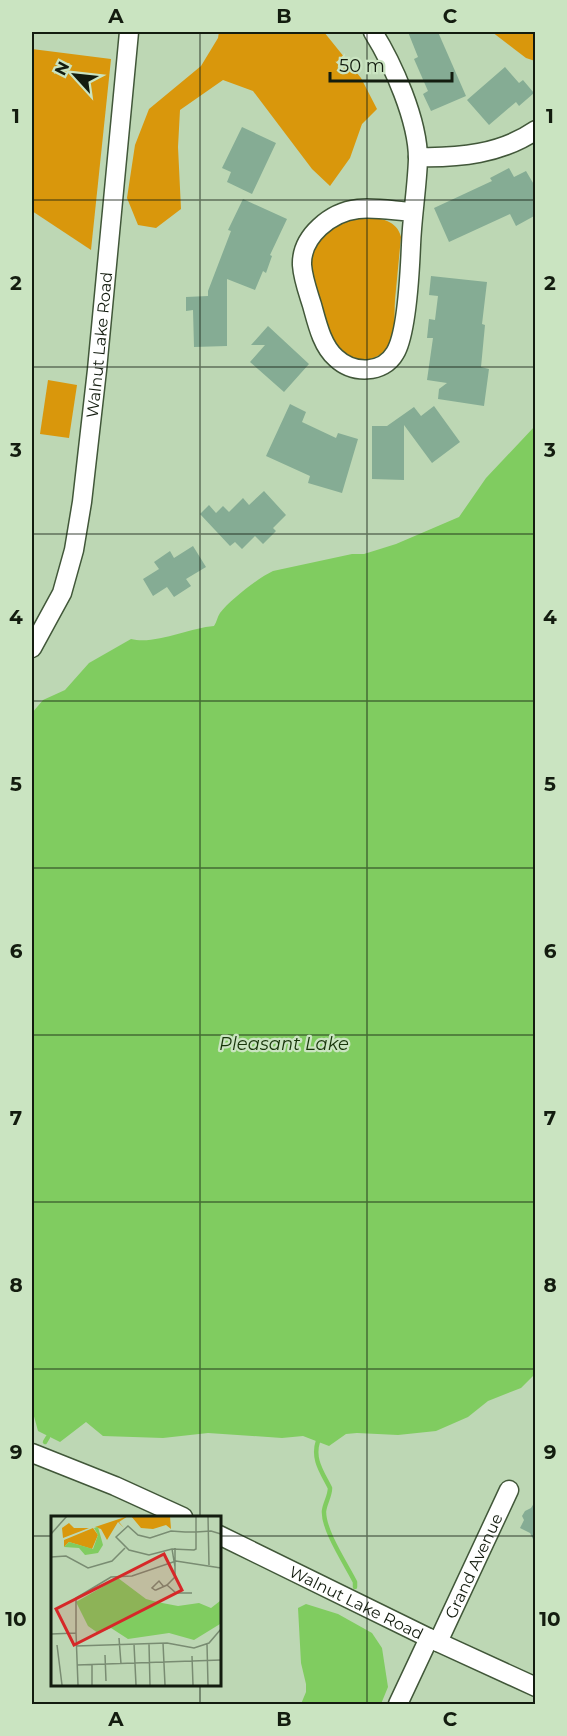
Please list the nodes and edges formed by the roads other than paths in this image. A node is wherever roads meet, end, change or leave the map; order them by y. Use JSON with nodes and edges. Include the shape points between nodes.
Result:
{"nodes":[{"id":1,"x":129,"y":32,"type":"edge"},
{"id":2,"x":373,"y":32,"type":"edge"},
{"id":3,"x":536,"y":130,"type":"edge"},
{"id":4,"x":418,"y":158,"type":"junction"},
{"id":5,"x":412,"y":212,"type":"junction"},
{"id":6,"x":32,"y":648,"type":"edge"},
{"id":7,"x":32,"y":1453,"type":"edge"},
{"id":8,"x":509,"y":1490,"type":"dead end"},
{"id":9,"x":181,"y":1516,"type":"edge"},
{"id":10,"x":220,"y":1535,"type":"edge"},
{"id":11,"x":434,"y":1640,"type":"junction"},
{"id":12,"x":536,"y":1687,"type":"edge"},
{"id":13,"x":398,"y":1704,"type":"edge"}],
"edges":[{"from":1,"to":6,"type":"street","name":"Walnut Lake Road","via":[[82,502],[62,593]]},
{"from":2,"to":4,"type":"street","via":[[400,84]]},
{"from":3,"to":4,"type":"street","via":[[521,140],[483,152],[451,158]]},
{"from":4,"to":5,"type":"street"},
{"from":5,"to":5,"type":"street","via":[[405,311],[396,352],[381,366],[359,370],[347,366],[328,349],[306,288],[302,265],[308,242],[331,218],[357,209]]},
{"from":7,"to":9,"type":"street"},
{"from":8,"to":11,"type":"street","name":"Grand Avenue"},
{"from":10,"to":11,"type":"street","name":"Walnut Lake Road"},
{"from":11,"to":12,"type":"street"},
{"from":11,"to":13,"type":"street","name":"Walnut Lake Road"}]}
